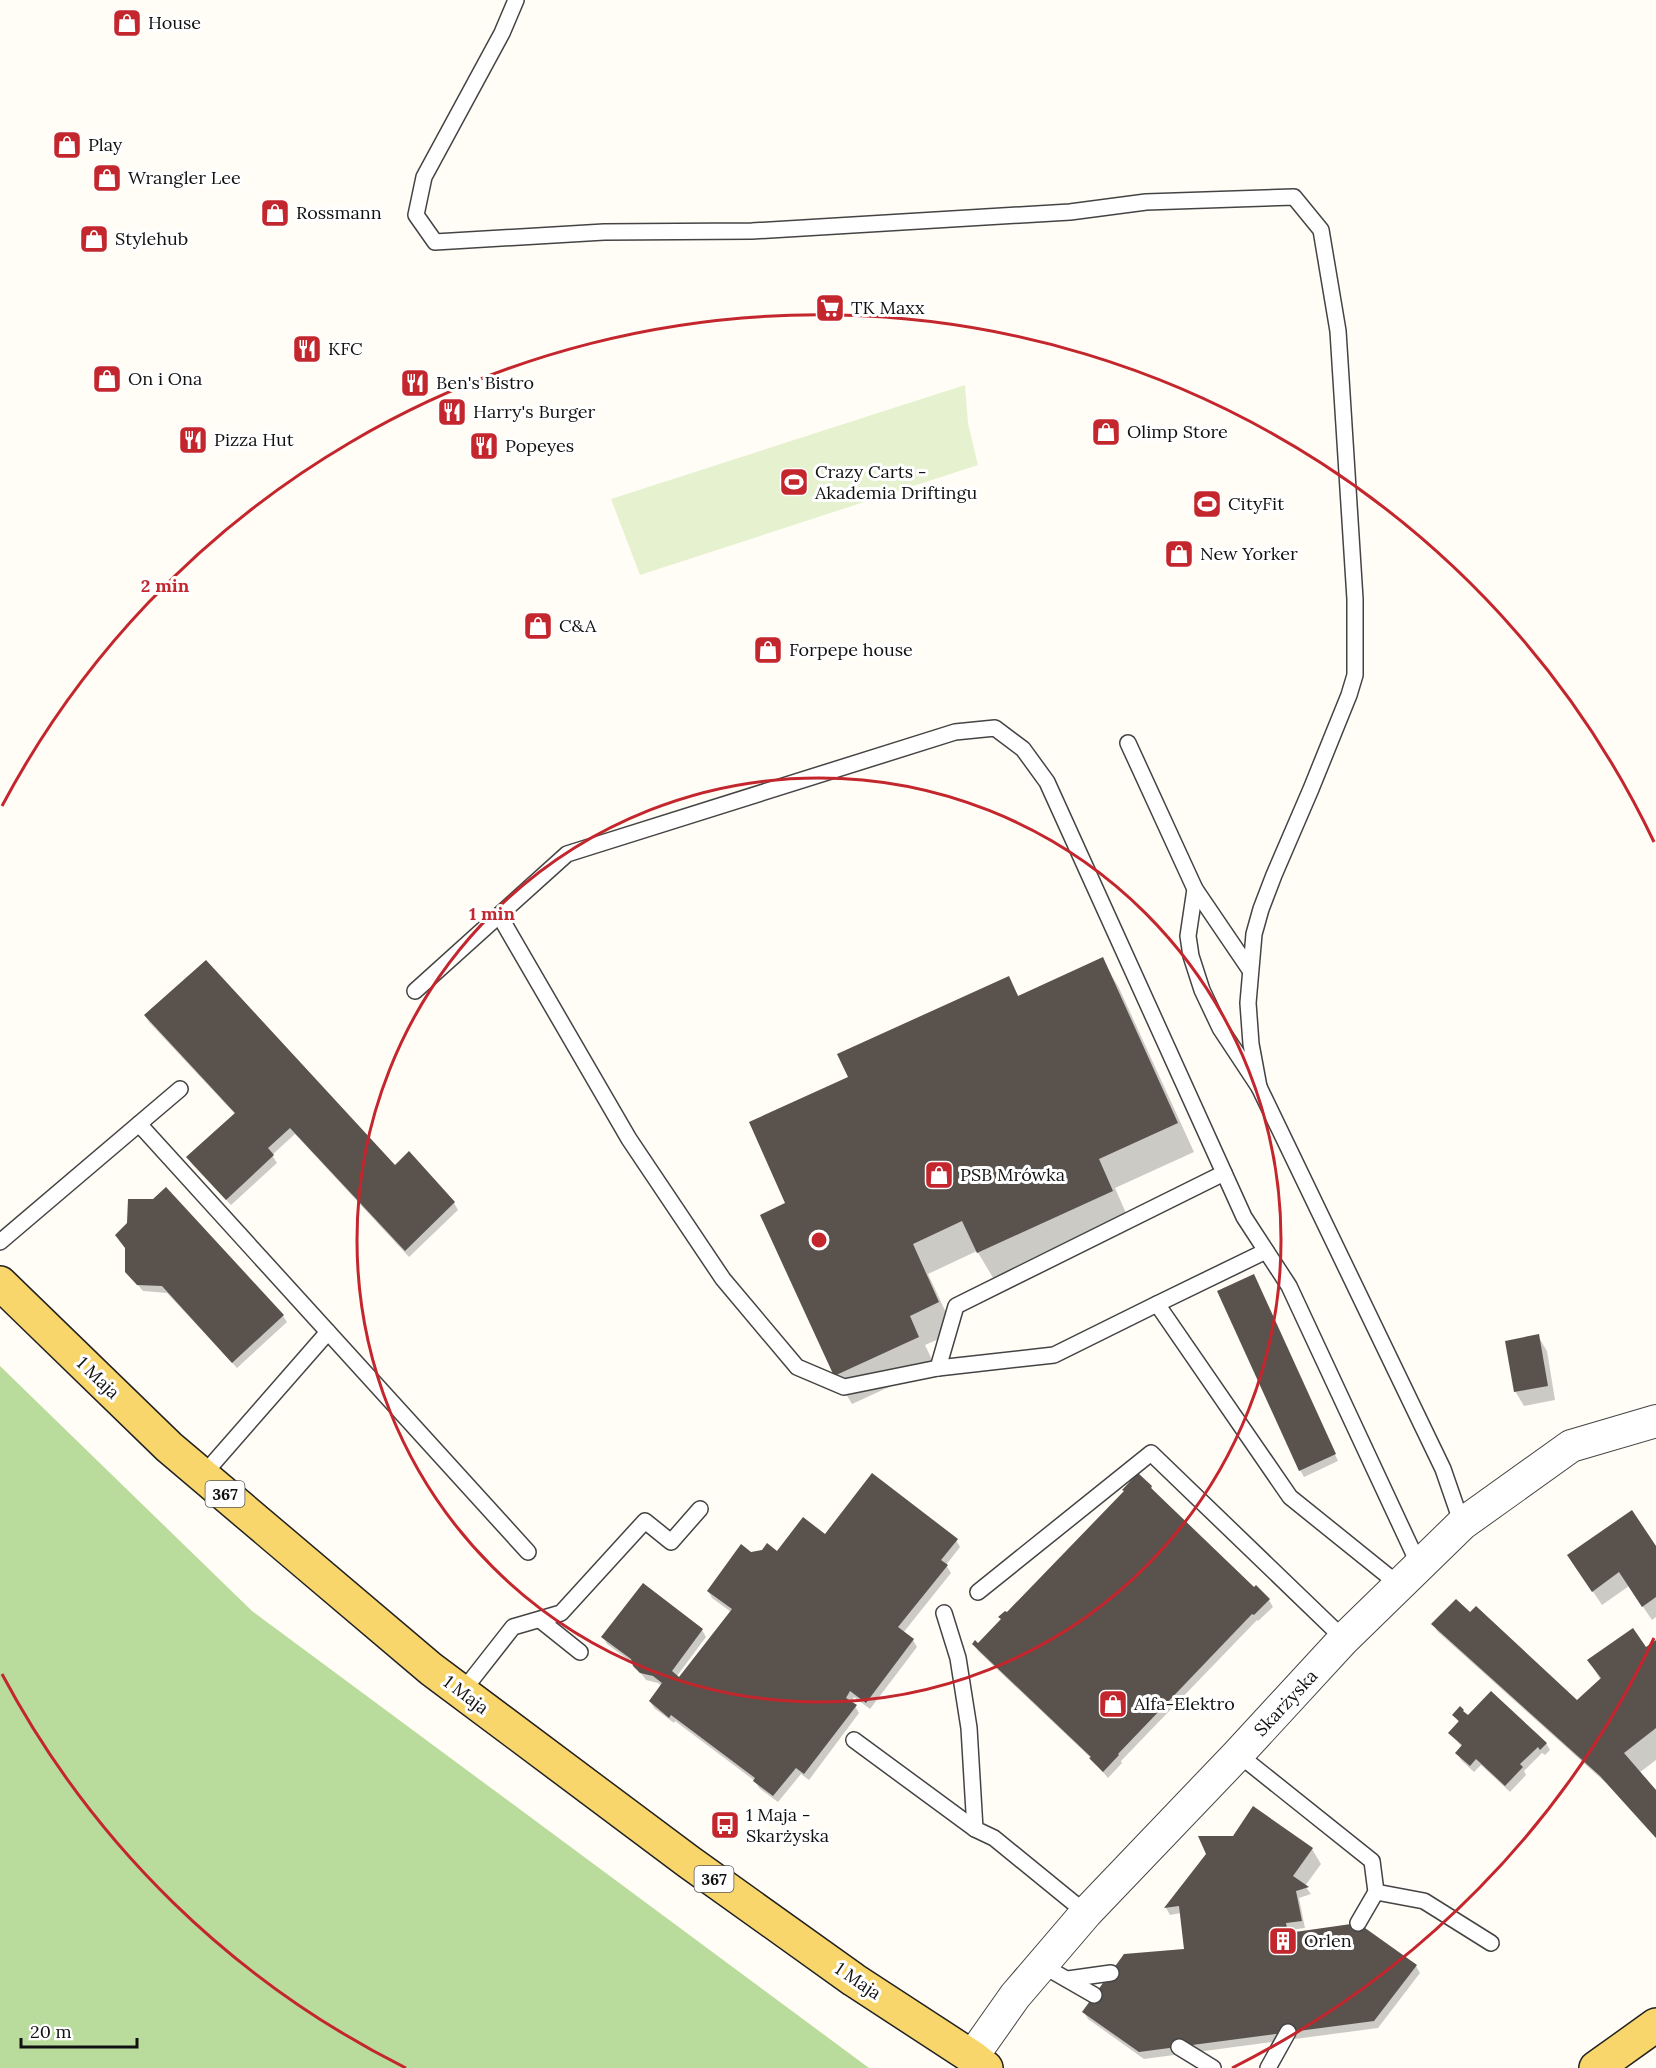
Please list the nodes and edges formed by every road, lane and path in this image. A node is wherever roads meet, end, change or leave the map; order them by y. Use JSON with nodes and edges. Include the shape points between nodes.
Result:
{"nodes":[{"id":1,"x":516,"y":0,"type":"edge"},
{"id":2,"x":1128,"y":743,"type":"dead end"},
{"id":3,"x":1195,"y":889,"type":"junction"},
{"id":4,"x":499,"y":915,"type":"junction"},
{"id":5,"x":1250,"y":970,"type":"junction"},
{"id":6,"x":415,"y":991,"type":"dead end"},
{"id":7,"x":1259,"y":1087,"type":"junction"},
{"id":8,"x":180,"y":1089,"type":"dead end"},
{"id":9,"x":139,"y":1124,"type":"junction"},
{"id":10,"x":1224,"y":1173,"type":"junction"},
{"id":11,"x":0,"y":1242,"type":"edge"},
{"id":12,"x":1266,"y":1251,"type":"junction"},
{"id":13,"x":0,"y":1283,"type":"edge"},
{"id":14,"x":1157,"y":1304,"type":"junction"},
{"id":15,"x":328,"y":1332,"type":"junction"},
{"id":16,"x":938,"y":1368,"type":"junction"},
{"id":17,"x":1656,"y":1421,"type":"edge"},
{"id":18,"x":203,"y":1475,"type":"junction"},
{"id":19,"x":700,"y":1509,"type":"dead end"},
{"id":20,"x":1462,"y":1524,"type":"junction"},
{"id":21,"x":528,"y":1552,"type":"dead end"},
{"id":22,"x":1409,"y":1575,"type":"junction"},
{"id":23,"x":978,"y":1592,"type":"dead end"},
{"id":24,"x":944,"y":1613,"type":"dead end"},
{"id":25,"x":540,"y":1620,"type":"junction"},
{"id":26,"x":1344,"y":1639,"type":"junction"},
{"id":27,"x":580,"y":1652,"type":"dead end"},
{"id":28,"x":462,"y":1692,"type":"junction"},
{"id":29,"x":854,"y":1740,"type":"dead end"},
{"id":30,"x":1239,"y":1754,"type":"junction"},
{"id":31,"x":975,"y":1829,"type":"junction"},
{"id":32,"x":1376,"y":1892,"type":"junction"},
{"id":33,"x":1086,"y":1913,"type":"junction"},
{"id":34,"x":1358,"y":1923,"type":"dead end"},
{"id":35,"x":1491,"y":1943,"type":"dead end"},
{"id":36,"x":1040,"y":1964,"type":"junction"},
{"id":37,"x":1111,"y":1973,"type":"dead end"},
{"id":38,"x":1068,"y":1979,"type":"junction"},
{"id":39,"x":1094,"y":1995,"type":"dead end"},
{"id":40,"x":1656,"y":2025,"type":"edge"},
{"id":41,"x":1288,"y":2032,"type":"dead end"},
{"id":42,"x":1179,"y":2047,"type":"dead end"},
{"id":43,"x":982,"y":2065,"type":"edge"},
{"id":44,"x":1214,"y":2068,"type":"edge"},
{"id":45,"x":1268,"y":2068,"type":"edge"},
{"id":46,"x":1596,"y":2068,"type":"edge"}],
"edges":[{"from":1,"to":5,"type":"lane","via":[[424,177],[416,215],[435,242],[604,232],[764,230],[1070,212],[1146,202],[1294,197],[1321,230],[1338,331],[1355,599],[1355,675],[1261,909]]},
{"from":2,"to":3,"type":"lane"},
{"from":3,"to":5,"type":"lane"},
{"from":3,"to":7,"type":"lane","via":[[1188,936],[1191,956],[1220,1028]]},
{"from":4,"to":6,"type":"lane"},
{"from":4,"to":10,"type":"lane","via":[[567,854],[955,732],[995,729],[1023,749],[1047,782]]},
{"from":4,"to":16,"type":"lane","via":[[629,1139],[723,1278],[797,1366],[844,1387]]},
{"from":5,"to":7,"type":"lane","via":[[1251,1044]]},
{"from":7,"to":20,"type":"lane","via":[[1443,1469]]},
{"from":8,"to":9,"type":"lane"},
{"from":9,"to":11,"type":"lane"},
{"from":9,"to":15,"type":"lane"},
{"from":10,"to":12,"type":"lane","via":[[1244,1217]]},
{"from":10,"to":16,"type":"lane","via":[[956,1306]]},
{"from":12,"to":14,"type":"lane"},
{"from":12,"to":22,"type":"lane","via":[[1289,1286]]},
{"from":13,"to":18,"type":"main road","name":"1 Maja","number":"367"},
{"from":14,"to":16,"type":"lane","via":[[1054,1355]]},
{"from":14,"to":22,"type":"lane","via":[[1290,1497]]},
{"from":15,"to":18,"type":"lane"},
{"from":15,"to":21,"type":"lane"},
{"from":17,"to":20,"type":"street","name":"Skarżyska","via":[[1571,1446]]},
{"from":18,"to":28,"type":"main road","name":"1 Maja","number":"367"},
{"from":19,"to":25,"type":"lane","via":[[670,1542],[645,1521],[561,1612]]},
{"from":20,"to":22,"type":"street","name":"Skarżyska"},
{"from":22,"to":26,"type":"street","name":"Skarżyska"},
{"from":23,"to":26,"type":"lane","via":[[1151,1453]]},
{"from":24,"to":31,"type":"lane","via":[[958,1658],[967,1717]]},
{"from":25,"to":27,"type":"lane"},
{"from":25,"to":28,"type":"lane","via":[[513,1627]]},
{"from":26,"to":30,"type":"street","name":"Skarżyska"},
{"from":28,"to":43,"type":"main road","name":"1 Maja","number":"367","via":[[689,1862],[854,1980]]},
{"from":29,"to":31,"type":"lane"},
{"from":30,"to":32,"type":"lane","via":[[1372,1861]]},
{"from":30,"to":33,"type":"street","name":"Skarżyska"},
{"from":31,"to":33,"type":"lane","via":[[994,1838]]},
{"from":32,"to":34,"type":"lane"},
{"from":32,"to":35,"type":"lane","via":[[1424,1901]]},
{"from":33,"to":36,"type":"street","name":"Skarżyska"},
{"from":36,"to":38,"type":"lane"},
{"from":36,"to":43,"type":"street","name":"Skarżyska","via":[[1015,1996]]},
{"from":37,"to":38,"type":"lane"},
{"from":38,"to":39,"type":"lane"},
{"from":40,"to":46,"type":"main road"},
{"from":41,"to":45,"type":"lane"},
{"from":42,"to":44,"type":"lane"}]}
